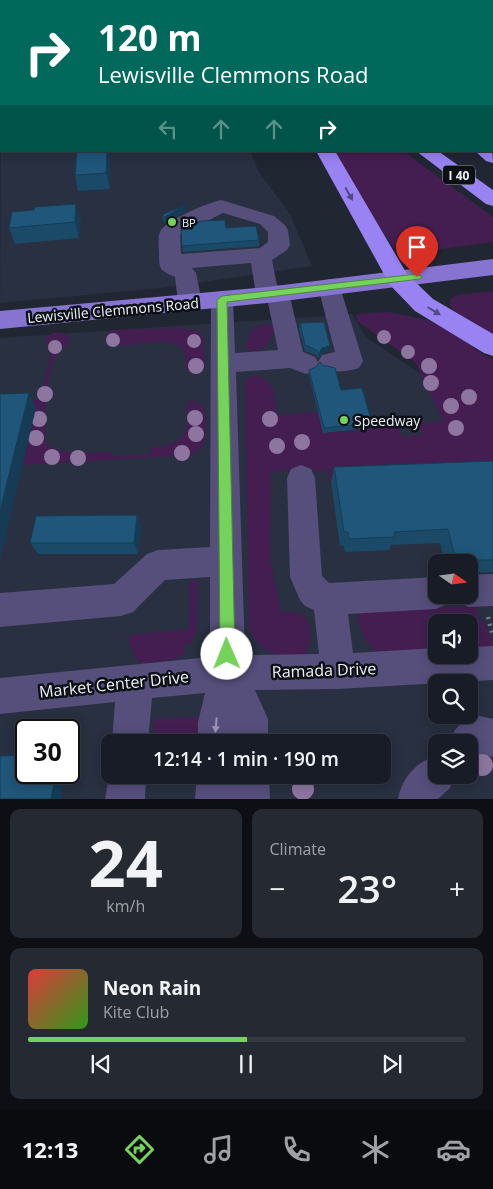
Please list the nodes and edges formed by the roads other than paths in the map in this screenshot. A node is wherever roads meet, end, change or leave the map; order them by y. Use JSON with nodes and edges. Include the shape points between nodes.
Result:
{"nodes":[{"id":1,"x":326,"y":152,"type":"edge"},
{"id":2,"x":426,"y":152,"type":"edge"},
{"id":3,"x":493,"y":200,"type":"edge"},
{"id":4,"x":265,"y":255,"type":"junction"},
{"id":5,"x":170,"y":262,"type":"junction"},
{"id":6,"x":493,"y":267,"type":"edge"},
{"id":7,"x":398,"y":280,"type":"junction"},
{"id":8,"x":329,"y":287,"type":"junction"},
{"id":9,"x":272,"y":294,"type":"junction"},
{"id":10,"x":222,"y":300,"type":"junction"},
{"id":11,"x":190,"y":302,"type":"junction"},
{"id":12,"x":0,"y":320,"type":"edge"},
{"id":13,"x":493,"y":346,"type":"edge"},
{"id":14,"x":331,"y":362,"type":"dead end"},
{"id":15,"x":223,"y":364,"type":"junction"},
{"id":16,"x":301,"y":478,"type":"dead end"},
{"id":17,"x":226,"y":561,"type":"junction"},
{"id":18,"x":493,"y":590,"type":"edge"},
{"id":19,"x":478,"y":591,"type":"edge"},
{"id":20,"x":428,"y":593,"type":"edge"},
{"id":21,"x":329,"y":598,"type":"junction"},
{"id":22,"x":0,"y":610,"type":"edge"},
{"id":23,"x":493,"y":663,"type":"edge"},
{"id":24,"x":338,"y":671,"type":"junction"},
{"id":25,"x":228,"y":673,"type":"junction"},
{"id":26,"x":135,"y":681,"type":"junction"},
{"id":27,"x":0,"y":696,"type":"edge"},
{"id":28,"x":131,"y":734,"type":"edge"},
{"id":29,"x":216,"y":734,"type":"edge"},
{"id":30,"x":250,"y":734,"type":"edge"},
{"id":31,"x":478,"y":734,"type":"edge"},
{"id":32,"x":493,"y":738,"type":"edge"},
{"id":33,"x":428,"y":782,"type":"edge"},
{"id":34,"x":126,"y":784,"type":"edge"},
{"id":35,"x":216,"y":784,"type":"edge"},
{"id":36,"x":250,"y":784,"type":"edge"},
{"id":37,"x":125,"y":799,"type":"edge"},
{"id":38,"x":215,"y":799,"type":"edge"},
{"id":39,"x":250,"y":799,"type":"edge"},
{"id":40,"x":418,"y":799,"type":"edge"}],
"edges":[{"from":1,"to":7,"type":"highway","one_way":true},
{"from":2,"to":3,"type":"highway","number":"I 40"},
{"from":4,"to":5,"type":"street"},
{"from":4,"to":5,"type":"street","via":[[279,245],[278,230],[267,220],[221,206],[170,233]]},
{"from":4,"to":9,"type":"street","via":[[261,258]]},
{"from":5,"to":11,"type":"street","via":[[170,266],[185,273]]},
{"from":6,"to":7,"type":"main road","name":"Lewisville Clemmons Road"},
{"from":7,"to":8,"type":"main road","name":"Lewisville Clemmons Road"},
{"from":7,"to":13,"type":"highway","one_way":true,"via":[[424,305]]},
{"from":8,"to":9,"type":"main road","name":"Lewisville Clemmons Road"},
{"from":8,"to":14,"type":"street","via":[[350,361]]},
{"from":9,"to":10,"type":"main road","name":"Lewisville Clemmons Road"},
{"from":9,"to":15,"type":"street","via":[[299,361]]},
{"from":10,"to":11,"type":"main road","name":"Lewisville Clemmons Road"},
{"from":10,"to":15,"type":"street"},
{"from":11,"to":12,"type":"main road","name":"Lewisville Clemmons Road"},
{"from":15,"to":17,"type":"street"},
{"from":16,"to":21,"type":"street","via":[[306,577],[318,597]]},
{"from":17,"to":22,"type":"street","via":[[158,565],[121,600]]},
{"from":17,"to":25,"type":"street"},
{"from":18,"to":19,"type":"street"},
{"from":20,"to":21,"type":"street"},
{"from":21,"to":24,"type":"street"},
{"from":23,"to":24,"type":"street","name":"Ramada Drive"},
{"from":24,"to":25,"type":"street","name":"Ramada Drive"},
{"from":25,"to":26,"type":"street","name":"Market Center Drive"},
{"from":25,"to":29,"type":"street","one_way":true},
{"from":25,"to":30,"type":"street","via":[[250,719]]},
{"from":26,"to":27,"type":"street","name":"Market Center Drive"},
{"from":26,"to":28,"type":"street"},
{"from":31,"to":32,"type":"street"},
{"from":33,"to":40,"type":"street","via":[[419,791]]},
{"from":34,"to":37,"type":"street"},
{"from":35,"to":38,"type":"street"},
{"from":36,"to":39,"type":"street"}]}
